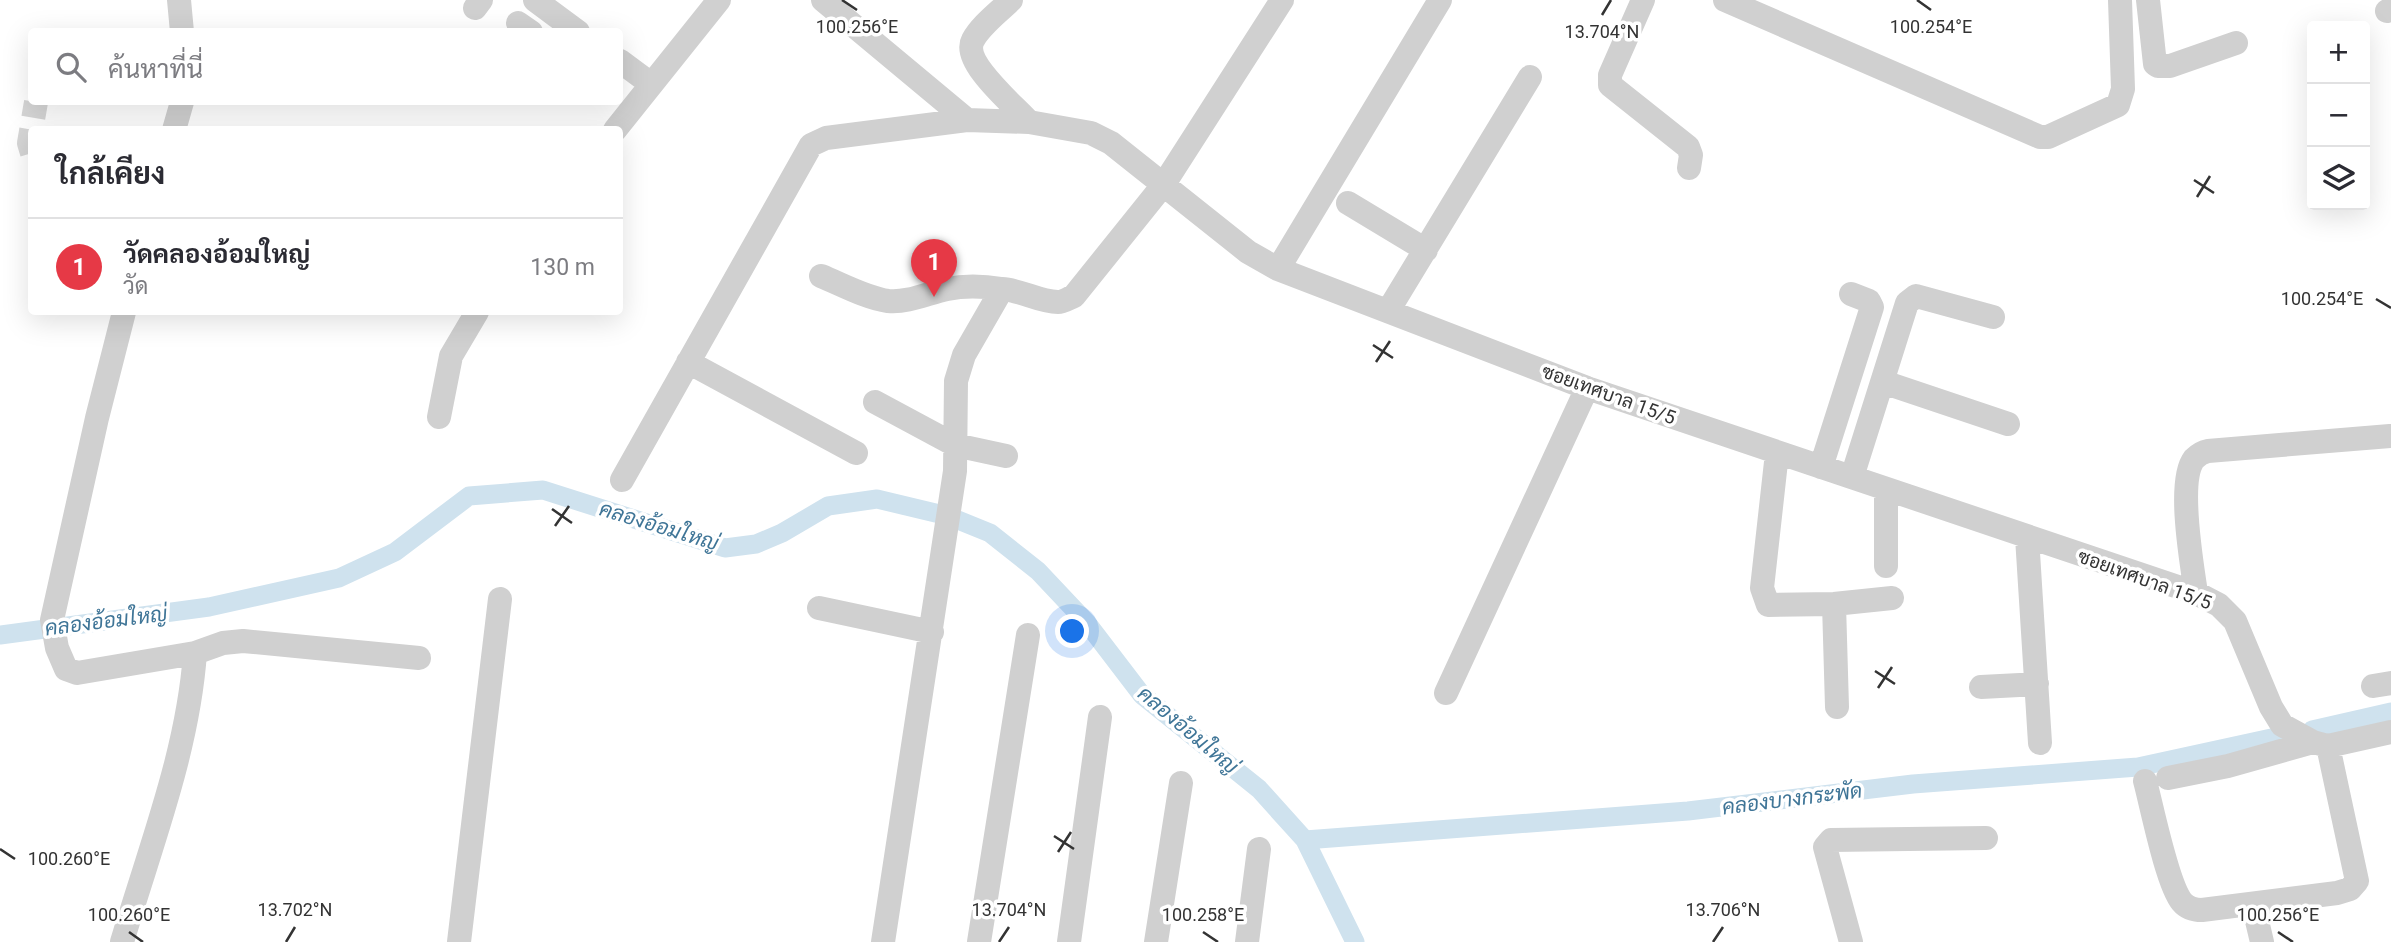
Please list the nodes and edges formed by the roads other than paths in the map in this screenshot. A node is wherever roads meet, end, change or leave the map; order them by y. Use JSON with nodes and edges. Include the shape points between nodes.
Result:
{"nodes":[{"id":1,"x":179,"y":0,"type":"edge"},
{"id":2,"x":535,"y":0,"type":"edge"},
{"id":3,"x":719,"y":0,"type":"edge"},
{"id":4,"x":823,"y":0,"type":"edge"},
{"id":5,"x":1011,"y":0,"type":"edge"},
{"id":6,"x":1282,"y":0,"type":"edge"},
{"id":7,"x":1440,"y":0,"type":"edge"},
{"id":8,"x":1643,"y":0,"type":"edge"},
{"id":9,"x":1725,"y":0,"type":"edge"},
{"id":10,"x":2120,"y":0,"type":"edge"},
{"id":11,"x":2148,"y":0,"type":"edge"},
{"id":12,"x":182,"y":28,"type":"edge"},
{"id":13,"x":573,"y":28,"type":"edge"},
{"id":14,"x":2236,"y":43,"type":"dead end"},
{"id":15,"x":623,"y":63,"type":"edge"},
{"id":16,"x":1530,"y":77,"type":"dead end"},
{"id":17,"x":651,"y":84,"type":"junction"},
{"id":18,"x":627,"y":99,"type":"edge"},
{"id":19,"x":181,"y":105,"type":"edge"},
{"id":20,"x":967,"y":120,"type":"junction"},
{"id":21,"x":1029,"y":122,"type":"junction"},
{"id":22,"x":175,"y":126,"type":"edge"},
{"id":23,"x":617,"y":126,"type":"edge"},
{"id":24,"x":1689,"y":168,"type":"dead end"},
{"id":25,"x":1164,"y":184,"type":"junction"},
{"id":26,"x":1348,"y":204,"type":"dead end"},
{"id":27,"x":1426,"y":250,"type":"junction"},
{"id":28,"x":1278,"y":269,"type":"junction"},
{"id":29,"x":821,"y":276,"type":"dead end"},
{"id":30,"x":1002,"y":289,"type":"junction"},
{"id":31,"x":1851,"y":294,"type":"dead end"},
{"id":32,"x":1388,"y":311,"type":"junction"},
{"id":33,"x":123,"y":315,"type":"edge"},
{"id":34,"x":475,"y":315,"type":"edge"},
{"id":35,"x":1993,"y":317,"type":"dead end"},
{"id":36,"x":688,"y":362,"type":"junction"},
{"id":37,"x":1883,"y":382,"type":"junction"},
{"id":38,"x":1587,"y":388,"type":"junction"},
{"id":39,"x":875,"y":402,"type":"dead end"},
{"id":40,"x":439,"y":417,"type":"dead end"},
{"id":41,"x":2008,"y":424,"type":"dead end"},
{"id":42,"x":2390,"y":436,"type":"edge"},
{"id":43,"x":955,"y":445,"type":"junction"},
{"id":44,"x":856,"y":453,"type":"dead end"},
{"id":45,"x":1777,"y":453,"type":"junction"},
{"id":46,"x":1006,"y":456,"type":"dead end"},
{"id":47,"x":1821,"y":467,"type":"junction"},
{"id":48,"x":1852,"y":477,"type":"junction"},
{"id":49,"x":622,"y":480,"type":"dead end"},
{"id":50,"x":1886,"y":489,"type":"junction"},
{"id":51,"x":2027,"y":537,"type":"junction"},
{"id":52,"x":1886,"y":566,"type":"dead end"},
{"id":53,"x":2196,"y":593,"type":"junction"},
{"id":54,"x":1892,"y":598,"type":"dead end"},
{"id":55,"x":500,"y":599,"type":"dead end"},
{"id":56,"x":1835,"y":604,"type":"junction"},
{"id":57,"x":819,"y":608,"type":"dead end"},
{"id":58,"x":932,"y":632,"type":"junction"},
{"id":59,"x":1028,"y":635,"type":"dead end"},
{"id":60,"x":195,"y":653,"type":"junction"},
{"id":61,"x":419,"y":658,"type":"dead end"},
{"id":62,"x":2037,"y":684,"type":"junction"},
{"id":63,"x":1981,"y":687,"type":"dead end"},
{"id":64,"x":1446,"y":694,"type":"dead end"},
{"id":65,"x":1838,"y":707,"type":"dead end"},
{"id":66,"x":1100,"y":717,"type":"dead end"},
{"id":67,"x":2391,"y":732,"type":"edge"},
{"id":68,"x":2040,"y":743,"type":"dead end"},
{"id":69,"x":2321,"y":744,"type":"junction"},
{"id":70,"x":1181,"y":783,"type":"dead end"},
{"id":71,"x":1986,"y":838,"type":"dead end"},
{"id":72,"x":1259,"y":849,"type":"dead end"},
{"id":73,"x":2253,"y":904,"type":"junction"},
{"id":74,"x":122,"y":942,"type":"edge"},
{"id":75,"x":459,"y":942,"type":"edge"},
{"id":76,"x":883,"y":942,"type":"edge"},
{"id":77,"x":979,"y":942,"type":"edge"},
{"id":78,"x":1069,"y":942,"type":"edge"},
{"id":79,"x":1156,"y":942,"type":"edge"},
{"id":80,"x":1247,"y":942,"type":"edge"},
{"id":81,"x":1851,"y":942,"type":"edge"},
{"id":82,"x":2262,"y":942,"type":"edge"}],
"edges":[{"from":1,"to":12,"type":"street"},
{"from":2,"to":13,"type":"street"},
{"from":3,"to":17,"type":"street"},
{"from":4,"to":20,"type":"street"},
{"from":5,"to":21,"type":"street","via":[[972,41],[970,50],[982,72]]},
{"from":6,"to":25,"type":"street"},
{"from":7,"to":28,"type":"street"},
{"from":8,"to":24,"type":"street","via":[[1610,75],[1610,85],[1688,147]]},
{"from":9,"to":10,"type":"street","via":[[2040,137],[2118,105],[2123,89]]},
{"from":11,"to":14,"type":"street","via":[[2158,66]]},
{"from":15,"to":17,"type":"street"},
{"from":16,"to":27,"type":"street"},
{"from":17,"to":18,"type":"street"},
{"from":18,"to":23,"type":"street"},
{"from":19,"to":22,"type":"street"},
{"from":20,"to":21,"type":"street","name":"ซอยเทศบาล 15/5"},
{"from":20,"to":36,"type":"street","name":"ซอยเทศบาล 15/5","via":[[826,138],[811,145]]},
{"from":21,"to":25,"type":"street","name":"ซอยเทศบาล 15/5","via":[[1102,138]]},
{"from":25,"to":28,"type":"street","name":"ซอยเทศบาล 15/5","via":[[1248,252]]},
{"from":25,"to":30,"type":"street","via":[[1074,296],[1059,302]]},
{"from":26,"to":27,"type":"street"},
{"from":27,"to":32,"type":"street"},
{"from":28,"to":32,"type":"street","name":"ซอยเทศบาล 15/5"},
{"from":29,"to":30,"type":"street","via":[[892,301],[970,285]]},
{"from":30,"to":43,"type":"street","via":[[964,355],[956,381]]},
{"from":31,"to":47,"type":"street","via":[[1869,301],[1872,307]]},
{"from":32,"to":38,"type":"street","name":"ซอยเทศบาล 15/5"},
{"from":33,"to":60,"type":"street","via":[[52,620],[57,648],[66,668],[77,673]]},
{"from":34,"to":40,"type":"street","via":[[451,356]]},
{"from":35,"to":37,"type":"street","via":[[1916,296],[1905,310]]},
{"from":36,"to":44,"type":"street"},
{"from":36,"to":49,"type":"street"},
{"from":37,"to":41,"type":"street"},
{"from":37,"to":48,"type":"street"},
{"from":38,"to":45,"type":"street","name":"ซอยเทศบาล 15/5"},
{"from":38,"to":64,"type":"street"},
{"from":39,"to":43,"type":"street"},
{"from":42,"to":53,"type":"street","via":[[2201,453],[2190,469],[2186,499]]},
{"from":43,"to":46,"type":"street"},
{"from":43,"to":58,"type":"street"},
{"from":45,"to":47,"type":"street","name":"ซอยเทศบาล 15/5"},
{"from":45,"to":56,"type":"street","via":[[1762,588],[1765,601],[1768,606]]},
{"from":47,"to":48,"type":"street","name":"ซอยเทศบาล 15/5"},
{"from":48,"to":50,"type":"street","name":"ซอยเทศบาล 15/5"},
{"from":50,"to":51,"type":"street","name":"ซอยเทศบาล 15/5"},
{"from":50,"to":52,"type":"street"},
{"from":51,"to":53,"type":"street","name":"ซอยเทศบาล 15/5"},
{"from":51,"to":62,"type":"street"},
{"from":53,"to":69,"type":"street","name":"ซอยเทศบาล 15/5","via":[[2219,605],[2235,621],[2282,725]]},
{"from":54,"to":56,"type":"street"},
{"from":55,"to":75,"type":"street"},
{"from":56,"to":65,"type":"street"},
{"from":57,"to":58,"type":"street"},
{"from":58,"to":76,"type":"street"},
{"from":59,"to":77,"type":"street"},
{"from":60,"to":61,"type":"street","via":[[243,642]]},
{"from":60,"to":74,"type":"street","via":[[181,745]]},
{"from":62,"to":63,"type":"street"},
{"from":62,"to":68,"type":"street"},
{"from":66,"to":78,"type":"street"},
{"from":67,"to":69,"type":"street"},
{"from":69,"to":73,"type":"street","via":[[2357,881],[2337,894]]},
{"from":69,"to":73,"type":"street","via":[[2156,780],[2170,876],[2182,902],[2202,910]]},
{"from":70,"to":79,"type":"street"},
{"from":71,"to":81,"type":"street","via":[[1831,840],[1825,847]]},
{"from":72,"to":80,"type":"street"},
{"from":73,"to":82,"type":"street"}]}
